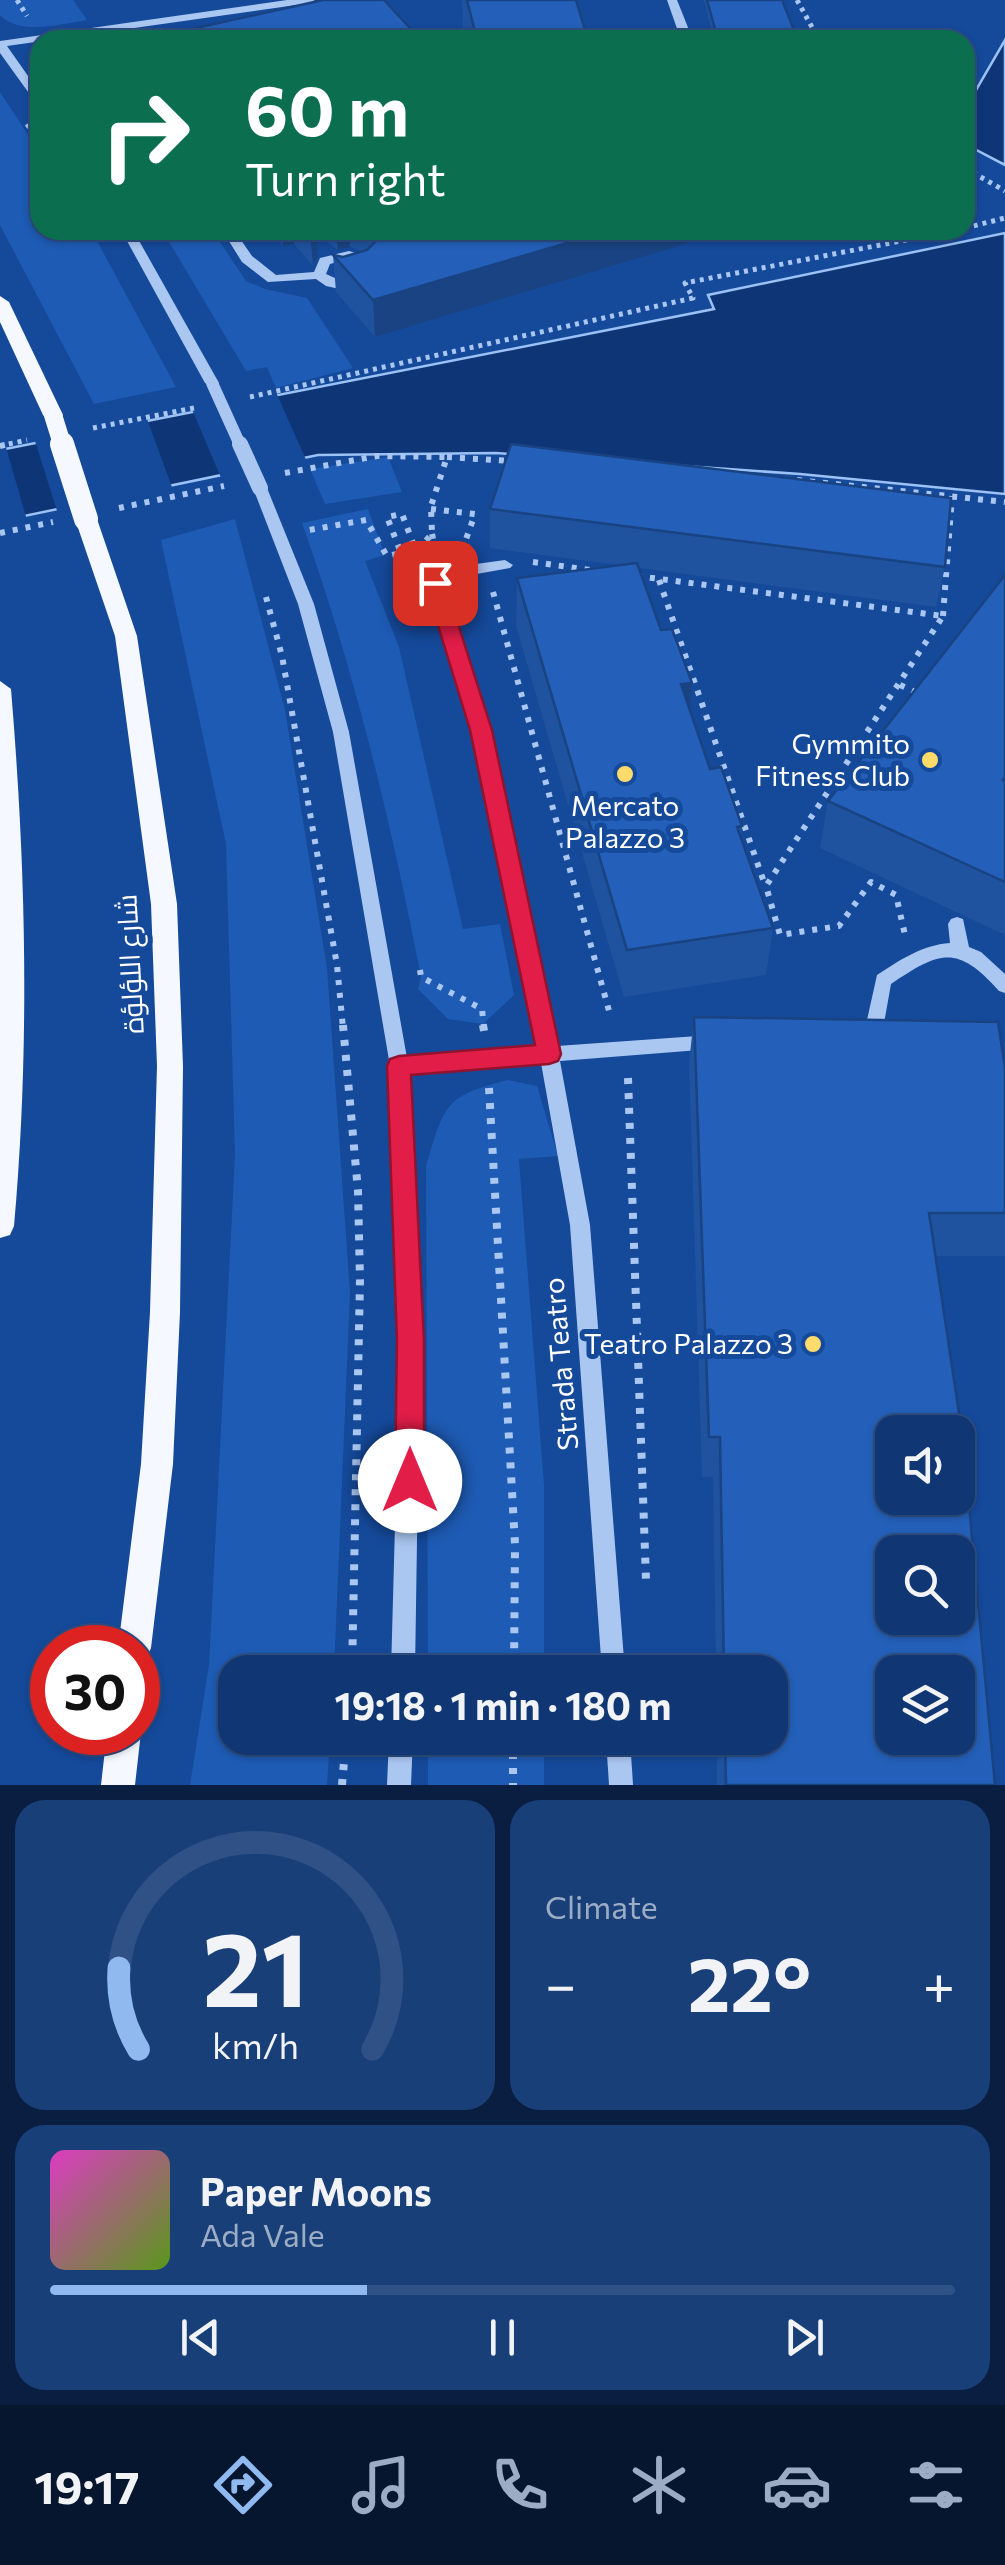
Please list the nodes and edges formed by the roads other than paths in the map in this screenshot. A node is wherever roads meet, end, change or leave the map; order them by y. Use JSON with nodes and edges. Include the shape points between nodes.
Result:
{"nodes":[{"id":1,"x":310,"y":0,"type":"edge"},
{"id":2,"x":672,"y":0,"type":"edge"},
{"id":3,"x":124,"y":30,"type":"edge"},
{"id":4,"x":682,"y":30,"type":"edge"},
{"id":5,"x":30,"y":41,"type":"edge"},
{"id":6,"x":0,"y":44,"type":"edge"},
{"id":7,"x":30,"y":87,"type":"edge"},
{"id":8,"x":132,"y":240,"type":"edge"},
{"id":9,"x":235,"y":240,"type":"edge"},
{"id":10,"x":392,"y":266,"type":"edge"},
{"id":11,"x":373,"y":272,"type":"junction"},
{"id":12,"x":319,"y":275,"type":"junction"},
{"id":13,"x":0,"y":302,"type":"edge"},
{"id":14,"x":506,"y":565,"type":"dead end"},
{"id":15,"x":0,"y":689,"type":"edge"},
{"id":16,"x":957,"y":924,"type":"dead end"},
{"id":17,"x":960,"y":951,"type":"junction"},
{"id":18,"x":1005,"y":986,"type":"edge"},
{"id":19,"x":874,"y":1030,"type":"edge"},
{"id":20,"x":738,"y":1040,"type":"edge"},
{"id":21,"x":549,"y":1054,"type":"junction"},
{"id":22,"x":399,"y":1066,"type":"junction"},
{"id":23,"x":0,"y":1226,"type":"edge"},
{"id":24,"x":137,"y":1625,"type":"edge"},
{"id":25,"x":403,"y":1655,"type":"edge"},
{"id":26,"x":613,"y":1655,"type":"edge"},
{"id":27,"x":121,"y":1755,"type":"edge"},
{"id":28,"x":400,"y":1755,"type":"edge"},
{"id":29,"x":619,"y":1755,"type":"edge"},
{"id":30,"x":118,"y":1785,"type":"edge"},
{"id":31,"x":399,"y":1785,"type":"edge"},
{"id":32,"x":621,"y":1785,"type":"edge"}],
"edges":[{"from":1,"to":3,"type":"street"},
{"from":2,"to":4,"type":"street"},
{"from":5,"to":6,"type":"street"},
{"from":6,"to":7,"type":"street"},
{"from":8,"to":22,"type":"street","bridge":true,"via":[[266,482],[306,604],[341,732]]},
{"from":9,"to":12,"type":"street","via":[[273,279]]},
{"from":10,"to":11,"type":"street"},
{"from":11,"to":12,"type":"street","via":[[347,286]]},
{"from":11,"to":12,"type":"street","via":[[364,259],[327,253]]},
{"from":13,"to":24,"type":"main road","name":"شارع اللؤلؤة","bridge":true,"via":[[52,415],[126,636],[164,904],[170,1066],[165,1312],[157,1464]]},
{"from":14,"to":21,"type":"street","name":"Strada Teatro","via":[[435,583],[481,730]]},
{"from":15,"to":23,"type":"main road","via":[[15,954]]},
{"from":16,"to":17,"type":"street"},
{"from":17,"to":18,"type":"street"},
{"from":17,"to":19,"type":"street","via":[[928,950],[882,980]]},
{"from":20,"to":21,"type":"street"},
{"from":21,"to":22,"type":"street"},
{"from":21,"to":26,"type":"street","name":"Strada Teatro","via":[[580,1225]]},
{"from":22,"to":25,"type":"street","via":[[410,1341]]},
{"from":27,"to":30,"type":"main road"},
{"from":28,"to":31,"type":"street"},
{"from":29,"to":32,"type":"street"}]}
